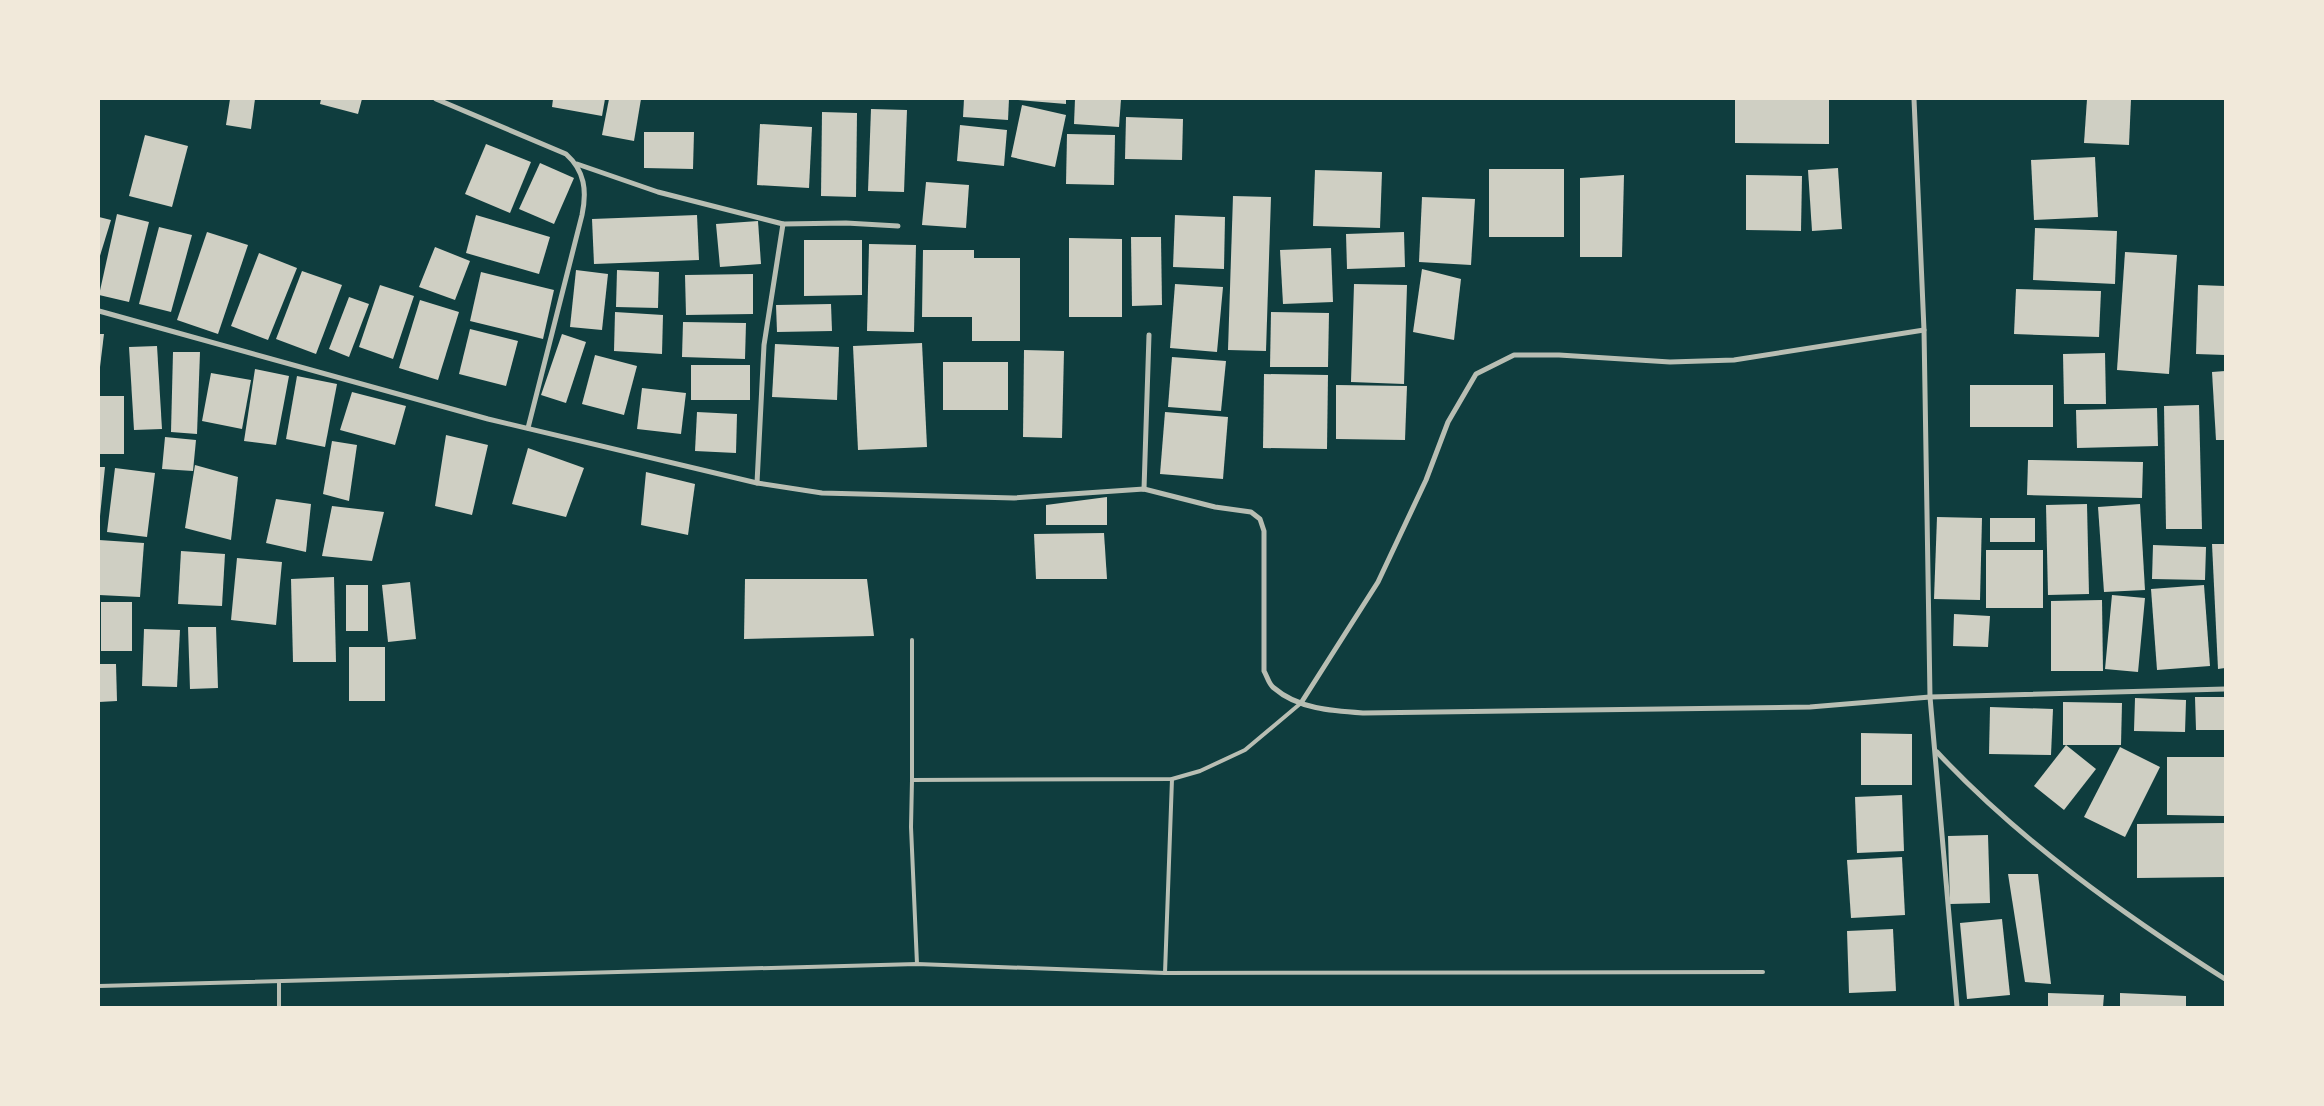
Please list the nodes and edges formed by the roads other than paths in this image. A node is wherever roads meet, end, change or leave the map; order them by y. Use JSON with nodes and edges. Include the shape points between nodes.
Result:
{"nodes":[{"id":1,"x":436,"y":99,"type":"edge"},
{"id":2,"x":1914,"y":99,"type":"edge"},
{"id":3,"x":577,"y":164,"type":"junction"},
{"id":4,"x":782,"y":224,"type":"junction"},
{"id":5,"x":898,"y":226,"type":"dead end"},
{"id":6,"x":99,"y":311,"type":"edge"},
{"id":7,"x":1924,"y":330,"type":"junction"},
{"id":8,"x":1149,"y":335,"type":"dead end"},
{"id":9,"x":528,"y":428,"type":"junction"},
{"id":10,"x":757,"y":483,"type":"junction"},
{"id":11,"x":1144,"y":489,"type":"junction"},
{"id":12,"x":912,"y":640,"type":"dead end"},
{"id":13,"x":2225,"y":688,"type":"edge"},
{"id":14,"x":1930,"y":697,"type":"junction"},
{"id":15,"x":1301,"y":703,"type":"junction"},
{"id":16,"x":1937,"y":752,"type":"junction"},
{"id":17,"x":1172,"y":779,"type":"junction"},
{"id":18,"x":912,"y":780,"type":"junction"},
{"id":19,"x":917,"y":964,"type":"junction"},
{"id":20,"x":1763,"y":972,"type":"dead end"},
{"id":21,"x":1165,"y":973,"type":"junction"},
{"id":22,"x":2225,"y":979,"type":"edge"},
{"id":23,"x":279,"y":982,"type":"junction"},
{"id":24,"x":99,"y":986,"type":"edge"},
{"id":25,"x":280,"y":1007,"type":"edge"},
{"id":26,"x":1957,"y":1007,"type":"edge"}],
"edges":[{"from":1,"to":3,"type":"street","via":[[551,146]]},
{"from":2,"to":7,"type":"street"},
{"from":3,"to":4,"type":"street","via":[[658,192]]},
{"from":3,"to":9,"type":"street","via":[[586,197]]},
{"from":4,"to":5,"type":"street"},
{"from":4,"to":10,"type":"street","via":[[764,345]]},
{"from":6,"to":9,"type":"street"},
{"from":7,"to":14,"type":"street"},
{"from":7,"to":15,"type":"street","via":[[1734,360],[1670,362],[1514,355],[1476,374],[1448,422],[1426,480],[1378,582]]},
{"from":8,"to":11,"type":"street"},
{"from":9,"to":10,"type":"street"},
{"from":10,"to":11,"type":"street","via":[[822,493],[1014,498]]},
{"from":11,"to":15,"type":"street","via":[[1215,507],[1251,512],[1260,519],[1264,531],[1264,671],[1272,687]]},
{"from":12,"to":18,"type":"lane"},
{"from":13,"to":14,"type":"street"},
{"from":14,"to":15,"type":"street","via":[[1810,707],[1364,713]]},
{"from":14,"to":16,"type":"street"},
{"from":15,"to":17,"type":"lane","via":[[1244,750],[1200,771]]},
{"from":16,"to":22,"type":"street","via":[[1956,773],[2074,874],[2150,931]]},
{"from":16,"to":26,"type":"street"},
{"from":17,"to":18,"type":"lane"},
{"from":17,"to":21,"type":"lane"},
{"from":18,"to":19,"type":"lane"},
{"from":19,"to":21,"type":"lane"},
{"from":19,"to":23,"type":"lane"},
{"from":20,"to":21,"type":"lane"},
{"from":23,"to":24,"type":"lane"},
{"from":23,"to":25,"type":"lane"}]}
